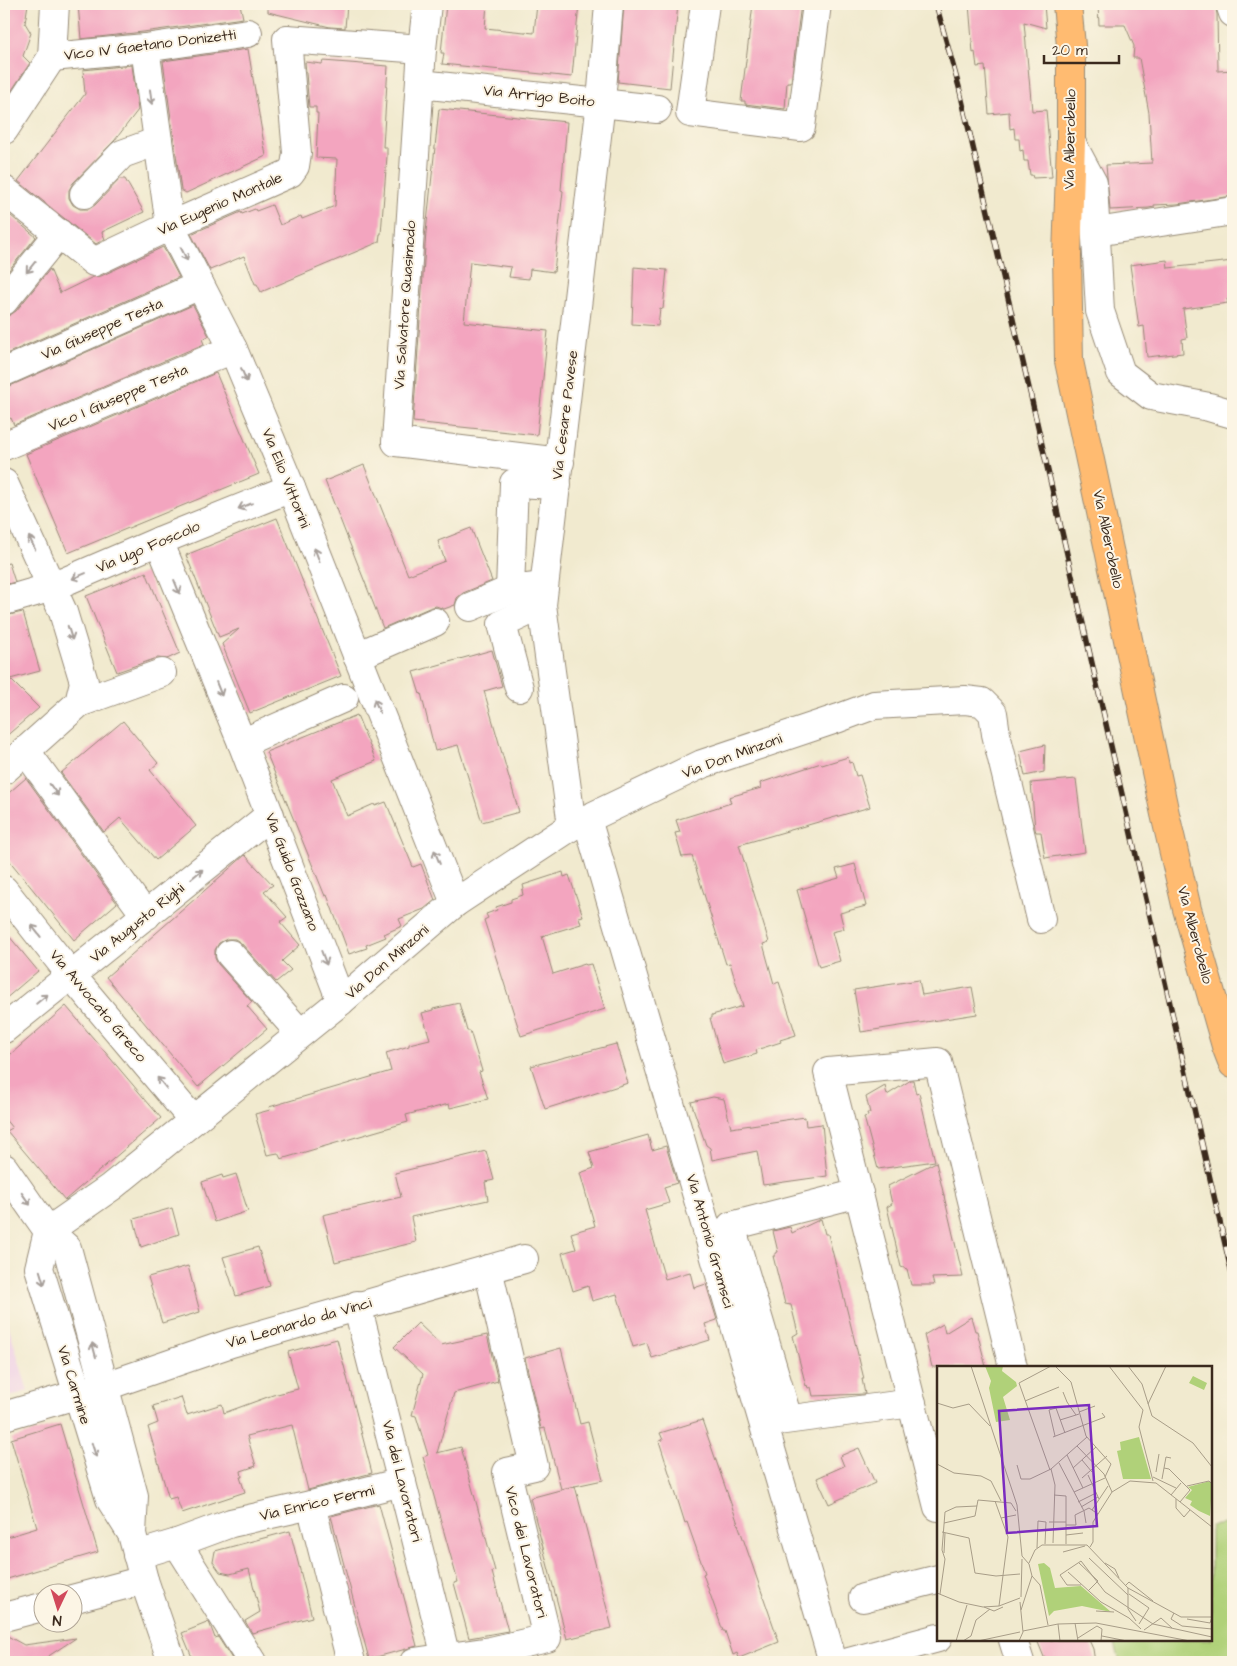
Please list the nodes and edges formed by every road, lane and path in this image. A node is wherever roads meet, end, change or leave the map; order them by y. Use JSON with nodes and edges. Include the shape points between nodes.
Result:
{"nodes":[{"id":1,"x":56,"y":4,"type":"edge"},
{"id":2,"x":427,"y":4,"type":"edge"},
{"id":3,"x":609,"y":4,"type":"edge"},
{"id":4,"x":704,"y":4,"type":"edge"},
{"id":5,"x":817,"y":4,"type":"edge"},
{"id":6,"x":1067,"y":4,"type":"edge"},
{"id":7,"x":1230,"y":4,"type":"edge"},
{"id":8,"x":1233,"y":14,"type":"edge"},
{"id":9,"x":248,"y":32,"type":"dead end"},
{"id":10,"x":145,"y":48,"type":"junction"},
{"id":11,"x":422,"y":49,"type":"junction"},
{"id":12,"x":52,"y":57,"type":"junction"},
{"id":13,"x":420,"y":84,"type":"junction"},
{"id":14,"x":601,"y":102,"type":"junction"},
{"id":15,"x":657,"y":109,"type":"dead end"},
{"id":16,"x":4,"y":130,"type":"edge"},
{"id":17,"x":158,"y":141,"type":"junction"},
{"id":18,"x":1071,"y":142,"type":"junction"},
{"id":19,"x":4,"y":190,"type":"edge"},
{"id":20,"x":84,"y":194,"type":"dead end"},
{"id":21,"x":1233,"y":211,"type":"edge"},
{"id":22,"x":170,"y":226,"type":"junction"},
{"id":23,"x":1096,"y":232,"type":"junction"},
{"id":24,"x":59,"y":233,"type":"junction"},
{"id":25,"x":200,"y":285,"type":"junction"},
{"id":26,"x":4,"y":301,"type":"edge"},
{"id":27,"x":233,"y":349,"type":"junction"},
{"id":28,"x":4,"y":372,"type":"edge"},
{"id":29,"x":1233,"y":414,"type":"edge"},
{"id":30,"x":4,"y":446,"type":"edge"},
{"id":31,"x":558,"y":473,"type":"junction"},
{"id":32,"x":4,"y":483,"type":"edge"},
{"id":33,"x":290,"y":488,"type":"junction"},
{"id":34,"x":159,"y":541,"type":"junction"},
{"id":35,"x":52,"y":587,"type":"junction"},
{"id":36,"x":510,"y":590,"type":"junction"},
{"id":37,"x":543,"y":596,"type":"junction"},
{"id":38,"x":4,"y":601,"type":"edge"},
{"id":39,"x":470,"y":607,"type":"dead end"},
{"id":40,"x":435,"y":622,"type":"dead end"},
{"id":41,"x":356,"y":656,"type":"junction"},
{"id":42,"x":162,"y":673,"type":"dead end"},
{"id":43,"x":519,"y":688,"type":"dead end"},
{"id":44,"x":344,"y":698,"type":"dead end"},
{"id":45,"x":79,"y":702,"type":"junction"},
{"id":46,"x":242,"y":743,"type":"junction"},
{"id":47,"x":26,"y":750,"type":"junction"},
{"id":48,"x":4,"y":770,"type":"edge"},
{"id":49,"x":270,"y":815,"type":"junction"},
{"id":50,"x":579,"y":823,"type":"junction"},
{"id":51,"x":4,"y":890,"type":"edge"},
{"id":52,"x":455,"y":903,"type":"junction"},
{"id":53,"x":146,"y":916,"type":"junction"},
{"id":54,"x":1041,"y":919,"type":"dead end"},
{"id":55,"x":230,"y":954,"type":"dead end"},
{"id":56,"x":71,"y":975,"type":"junction"},
{"id":57,"x":341,"y":1001,"type":"junction"},
{"id":58,"x":4,"y":1030,"type":"edge"},
{"id":59,"x":300,"y":1033,"type":"junction"},
{"id":60,"x":1233,"y":1064,"type":"edge"},
{"id":61,"x":193,"y":1120,"type":"junction"},
{"id":62,"x":4,"y":1168,"type":"edge"},
{"id":63,"x":858,"y":1194,"type":"junction"},
{"id":64,"x":48,"y":1231,"type":"junction"},
{"id":65,"x":524,"y":1259,"type":"dead end"},
{"id":66,"x":488,"y":1268,"type":"junction"},
{"id":67,"x":357,"y":1306,"type":"junction"},
{"id":68,"x":1013,"y":1366,"type":"edge"},
{"id":69,"x":103,"y":1386,"type":"junction"},
{"id":70,"x":76,"y":1394,"type":"junction"},
{"id":71,"x":912,"y":1403,"type":"junction"},
{"id":72,"x":4,"y":1416,"type":"edge"},
{"id":73,"x":776,"y":1421,"type":"junction"},
{"id":74,"x":402,"y":1482,"type":"junction"},
{"id":75,"x":937,"y":1503,"type":"edge"},
{"id":76,"x":310,"y":1505,"type":"junction"},
{"id":77,"x":231,"y":1523,"type":"junction"},
{"id":78,"x":177,"y":1543,"type":"junction"},
{"id":79,"x":138,"y":1556,"type":"junction"},
{"id":80,"x":937,"y":1579,"type":"edge"},
{"id":81,"x":82,"y":1592,"type":"edge"},
{"id":82,"x":863,"y":1598,"type":"dead end"},
{"id":83,"x":320,"y":1602,"type":"dead end"},
{"id":84,"x":32,"y":1610,"type":"edge"},
{"id":85,"x":4,"y":1617,"type":"edge"},
{"id":86,"x":937,"y":1638,"type":"edge"},
{"id":87,"x":1013,"y":1641,"type":"edge"},
{"id":88,"x":446,"y":1657,"type":"junction"},
{"id":89,"x":172,"y":1662,"type":"edge"},
{"id":90,"x":252,"y":1662,"type":"edge"},
{"id":91,"x":351,"y":1662,"type":"edge"},
{"id":92,"x":414,"y":1662,"type":"edge"},
{"id":93,"x":833,"y":1662,"type":"edge"},
{"id":94,"x":849,"y":1662,"type":"edge"},
{"id":95,"x":1020,"y":1662,"type":"edge"}],
"edges":[{"from":1,"to":12,"type":"street"},
{"from":2,"to":11,"type":"street","name":"Via Salvatore Quasimodo"},
{"from":3,"to":14,"type":"street","name":"Via Cesare Pavese"},
{"from":4,"to":5,"type":"street","via":[[690,113],[802,127]]},
{"from":6,"to":18,"type":"main road","name":"Via Alberobello","via":[[1071,46]]},
{"from":7,"to":8,"type":"street"},
{"from":9,"to":10,"type":"street","name":"Vico IV Gaetano Donizetti"},
{"from":10,"to":12,"type":"street","name":"Vico IV Gaetano Donizetti"},
{"from":10,"to":17,"type":"street","name":"Via Elio Vittorini","one_way":true},
{"from":11,"to":13,"type":"street","name":"Via Salvatore Quasimodo"},
{"from":11,"to":22,"type":"street","name":"Via Eugenio Montale","via":[[287,39],[297,153],[295,166],[290,173]]},
{"from":12,"to":16,"type":"street"},
{"from":13,"to":14,"type":"street","name":"Via Arrigo Boito"},
{"from":13,"to":31,"type":"street","name":"Via Salvatore Quasimodo","via":[[396,442]]},
{"from":14,"to":15,"type":"street","name":"Via Arrigo Boito"},
{"from":14,"to":31,"type":"street","name":"Via Cesare Pavese"},
{"from":17,"to":20,"type":"street","via":[[122,154]]},
{"from":17,"to":22,"type":"street","name":"Via Elio Vittorini"},
{"from":18,"to":23,"type":"street","via":[[1093,183]]},
{"from":18,"to":60,"type":"main road","name":"Via Alberobello","via":[[1067,256],[1069,361],[1187,909]]},
{"from":19,"to":24,"type":"street"},
{"from":21,"to":23,"type":"street"},
{"from":22,"to":24,"type":"street","name":"Via Eugenio Montale","via":[[94,262]]},
{"from":22,"to":25,"type":"street","name":"Via Elio Vittorini","one_way":true},
{"from":23,"to":29,"type":"street","via":[[1100,311],[1121,372],[1151,396]]},
{"from":24,"to":26,"type":"street","one_way":true},
{"from":25,"to":27,"type":"street","name":"Via Elio Vittorini"},
{"from":25,"to":28,"type":"street","name":"Via Giuseppe Testa"},
{"from":27,"to":30,"type":"street","name":"Vico I Giuseppe Testa"},
{"from":27,"to":33,"type":"street","name":"Via Elio Vittorini","one_way":true},
{"from":31,"to":36,"type":"street","via":[[514,483]]},
{"from":31,"to":37,"type":"street","name":"Via Cesare Pavese"},
{"from":35,"to":32,"type":"street","one_way":true},
{"from":33,"to":34,"type":"street","name":"Via Ugo Foscolo","one_way":true},
{"from":41,"to":33,"type":"street","name":"Via Elio Vittorini","one_way":true},
{"from":34,"to":35,"type":"street","name":"Via Ugo Foscolo","one_way":true},
{"from":34,"to":46,"type":"street","name":"Via Guido Gozzano","one_way":true},
{"from":35,"to":38,"type":"street","name":"Via Ugo Foscolo"},
{"from":35,"to":45,"type":"street","one_way":true,"via":[[84,682]]},
{"from":36,"to":37,"type":"street"},
{"from":36,"to":39,"type":"street"},
{"from":37,"to":43,"type":"street","via":[[502,624]]},
{"from":37,"to":50,"type":"street","name":"Via Cesare Pavese"},
{"from":40,"to":41,"type":"street"},
{"from":52,"to":41,"type":"street","name":"Via Elio Vittorini","one_way":true},
{"from":42,"to":45,"type":"street"},
{"from":44,"to":46,"type":"street"},
{"from":45,"to":47,"type":"street"},
{"from":46,"to":49,"type":"street","name":"Via Guido Gozzano"},
{"from":47,"to":48,"type":"street"},
{"from":47,"to":53,"type":"street","one_way":true},
{"from":53,"to":49,"type":"street","name":"Via Augusto Righi","one_way":true},
{"from":49,"to":57,"type":"street","name":"Via Guido Gozzano","one_way":true},
{"from":50,"to":52,"type":"street","name":"Via Don Minzoni"},
{"from":50,"to":54,"type":"street","name":"Via Don Minzoni","via":[[702,764],[874,704],[982,702],[993,713]]},
{"from":50,"to":73,"type":"street","name":"Via Antonio Gramsci"},
{"from":56,"to":51,"type":"street","name":"Via Avvocato Greco","one_way":true},
{"from":52,"to":57,"type":"street","name":"Via Don Minzoni"},
{"from":53,"to":56,"type":"street","name":"Via Augusto Righi"},
{"from":55,"to":59,"type":"street"},
{"from":58,"to":56,"type":"street","name":"Via Augusto Righi","one_way":true},
{"from":61,"to":56,"type":"street","name":"Via Avvocato Greco","one_way":true},
{"from":57,"to":59,"type":"street","name":"Via Don Minzoni"},
{"from":59,"to":61,"type":"street","name":"Via Don Minzoni"},
{"from":61,"to":64,"type":"street","name":"Via Don Minzoni","via":[[111,1187]]},
{"from":62,"to":64,"type":"street","name":"Via Carmine","one_way":true},
{"from":63,"to":68,"type":"street","via":[[828,1072],[938,1062]]},
{"from":63,"to":71,"type":"street"},
{"from":63,"to":73,"type":"street","via":[[731,1226]]},
{"from":69,"to":64,"type":"street","name":"Via Carmine","one_way":true,"via":[[67,1248]]},
{"from":64,"to":70,"type":"street","name":"Via Carmine","one_way":true,"via":[[39,1268]]},
{"from":65,"to":66,"type":"street","name":"Via Leonardo da Vinci"},
{"from":66,"to":67,"type":"street","name":"Via Leonardo da Vinci"},
{"from":66,"to":88,"type":"street","name":"Vico dei Lavoratori","via":[[534,1466],[507,1472],[547,1638]]},
{"from":67,"to":69,"type":"street","name":"Via Leonardo da Vinci","via":[[231,1343]]},
{"from":67,"to":74,"type":"street","name":"Via dei Lavoratori"},
{"from":69,"to":70,"type":"street","name":"Via Leonardo da Vinci"},
{"from":69,"to":79,"type":"street","name":"Via Carmine","via":[[134,1496]]},
{"from":70,"to":72,"type":"street","name":"Via Leonardo da Vinci"},
{"from":70,"to":79,"type":"street","name":"Via Carmine","one_way":true,"via":[[110,1499]]},
{"from":71,"to":73,"type":"street"},
{"from":71,"to":75,"type":"street"},
{"from":73,"to":93,"type":"street","name":"Via Antonio Gramsci"},
{"from":74,"to":76,"type":"street","name":"Via Enrico Fermi"},
{"from":74,"to":88,"type":"street","name":"Via dei Lavoratori"},
{"from":76,"to":77,"type":"street","name":"Via Enrico Fermi"},
{"from":76,"to":91,"type":"street"},
{"from":77,"to":78,"type":"street","name":"Via Enrico Fermi"},
{"from":77,"to":83,"type":"street","name":"Via Enrico Fermi","via":[[236,1537],[297,1522]]},
{"from":78,"to":79,"type":"street","name":"Via Enrico Fermi"},
{"from":78,"to":90,"type":"street"},
{"from":79,"to":81,"type":"street","name":"Via Enrico Fermi"},
{"from":79,"to":89,"type":"street","name":"Via Carmine"},
{"from":80,"to":82,"type":"street"},
{"from":84,"to":85,"type":"street"},
{"from":86,"to":94,"type":"street"},
{"from":87,"to":95,"type":"street"},
{"from":88,"to":92,"type":"street"}]}
